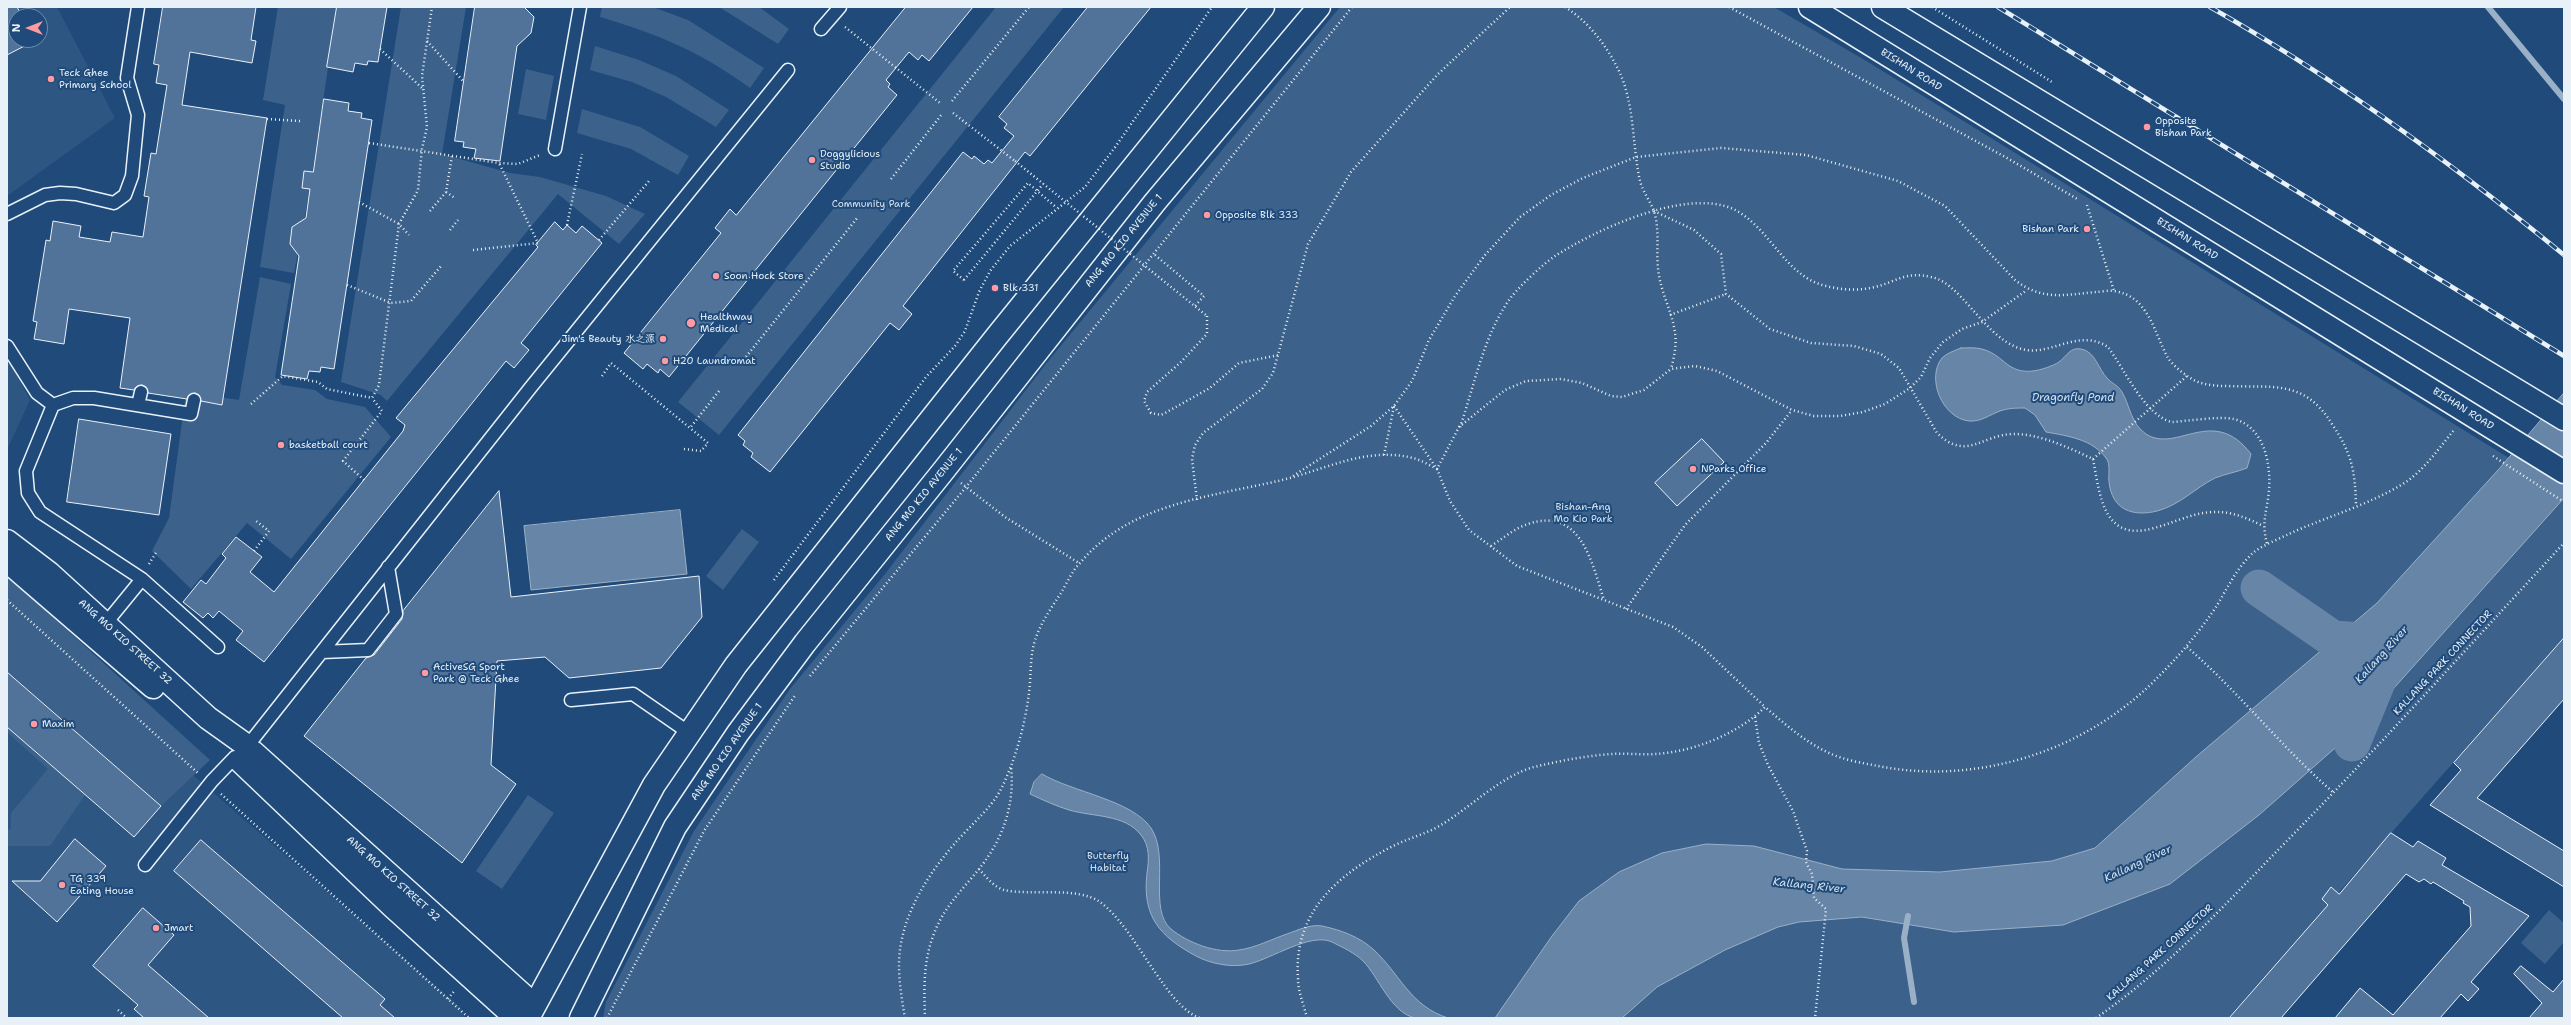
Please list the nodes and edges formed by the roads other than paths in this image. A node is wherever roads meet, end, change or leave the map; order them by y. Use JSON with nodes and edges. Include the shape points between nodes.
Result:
{"nodes":[{"id":1,"x":138,"y":7,"type":"edge"},
{"id":2,"x":580,"y":7,"type":"edge"},
{"id":3,"x":1263,"y":7,"type":"edge"},
{"id":4,"x":1319,"y":7,"type":"edge"},
{"id":5,"x":1810,"y":7,"type":"edge"},
{"id":6,"x":1892,"y":10,"type":"edge"},
{"id":7,"x":836,"y":12,"type":"edge"},
{"id":8,"x":821,"y":29,"type":"dead end"},
{"id":9,"x":788,"y":70,"type":"dead end"},
{"id":10,"x":555,"y":149,"type":"road end"},
{"id":11,"x":7,"y":214,"type":"edge"},
{"id":12,"x":7,"y":346,"type":"edge"},
{"id":13,"x":140,"y":392,"type":"dead end"},
{"id":14,"x":194,"y":400,"type":"dead end"},
{"id":15,"x":53,"y":405,"type":"junction"},
{"id":16,"x":138,"y":405,"type":"junction"},
{"id":17,"x":2564,"y":419,"type":"edge"},
{"id":18,"x":2564,"y":472,"type":"edge"},
{"id":19,"x":7,"y":541,"type":"edge"},
{"id":20,"x":7,"y":561,"type":"edge"},
{"id":21,"x":388,"y":568,"type":"junction"},
{"id":22,"x":39,"y":575,"type":"junction"},
{"id":23,"x":142,"y":579,"type":"junction"},
{"id":24,"x":99,"y":632,"type":"junction"},
{"id":25,"x":218,"y":647,"type":"dead end"},
{"id":26,"x":322,"y":652,"type":"junction"},
{"id":27,"x":571,"y":700,"type":"dead end"},
{"id":28,"x":688,"y":732,"type":"junction"},
{"id":29,"x":242,"y":752,"type":"junction"},
{"id":30,"x":145,"y":865,"type":"dead end"},
{"id":31,"x":531,"y":1012,"type":"edge"},
{"id":32,"x":516,"y":1018,"type":"edge"},
{"id":33,"x":581,"y":1018,"type":"edge"}],
"edges":[{"from":1,"to":11,"type":"lane","via":[[127,78],[138,115],[132,176],[125,195],[114,203],[76,194],[45,195]]},
{"from":2,"to":10,"type":"lane"},
{"from":3,"to":28,"type":"main road","via":[[736,664]]},
{"from":4,"to":33,"type":"main road","name":"ANG MO KIO AVENUE 1","via":[[1155,202],[805,643],[675,827]]},
{"from":5,"to":18,"type":"main road","name":"BISHAN ROAD"},
{"from":6,"to":17,"type":"main road"},
{"from":7,"to":8,"type":"lane"},
{"from":9,"to":21,"type":"lane"},
{"from":12,"to":15,"type":"lane","via":[[37,393]]},
{"from":13,"to":16,"type":"lane"},
{"from":14,"to":16,"type":"lane","via":[[191,414]]},
{"from":15,"to":16,"type":"lane","via":[[73,398],[94,398]]},
{"from":15,"to":23,"type":"lane","via":[[26,471],[28,493],[40,512]]},
{"from":19,"to":22,"type":"main road","name":"ANG MO KIO STREET 32"},
{"from":20,"to":22,"type":"main road","name":"ANG MO KIO STREET 32"},
{"from":21,"to":26,"type":"lane"},
{"from":21,"to":26,"type":"lane","via":[[396,614],[368,650]]},
{"from":22,"to":24,"type":"main road","name":"ANG MO KIO STREET 32"},
{"from":23,"to":24,"type":"lane"},
{"from":23,"to":25,"type":"lane"},
{"from":24,"to":29,"type":"main road","name":"ANG MO KIO STREET 32"},
{"from":26,"to":29,"type":"lane"},
{"from":27,"to":28,"type":"lane","via":[[633,694]]},
{"from":28,"to":31,"type":"main road","via":[[654,785]]},
{"from":29,"to":30,"type":"lane","via":[[210,784]]},
{"from":29,"to":31,"type":"main road","name":"ANG MO KIO STREET 32"},
{"from":29,"to":32,"type":"main road","name":"ANG MO KIO STREET 32","via":[[392,906]]}]}
